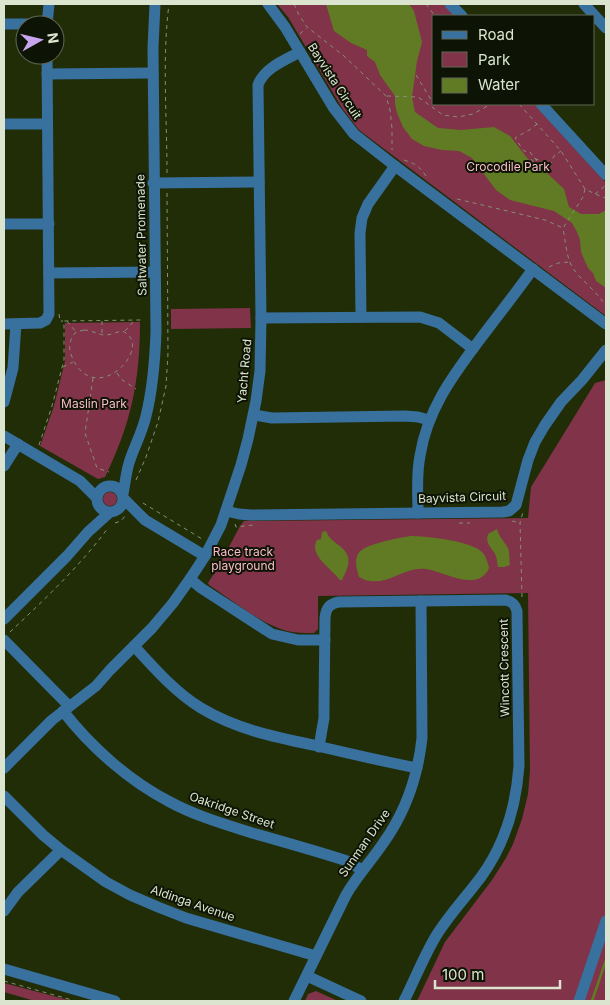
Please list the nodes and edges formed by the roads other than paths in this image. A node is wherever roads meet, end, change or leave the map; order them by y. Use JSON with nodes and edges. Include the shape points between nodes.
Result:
{"nodes":[{"id":1,"x":156,"y":4,"type":"edge"},
{"id":2,"x":268,"y":4,"type":"edge"},
{"id":3,"x":450,"y":4,"type":"edge"},
{"id":4,"x":584,"y":4,"type":"edge"},
{"id":5,"x":461,"y":15,"type":"edge"},
{"id":6,"x":594,"y":15,"type":"edge"},
{"id":7,"x":595,"y":16,"type":"edge"},
{"id":8,"x":606,"y":28,"type":"edge"},
{"id":9,"x":300,"y":52,"type":"junction"},
{"id":10,"x":47,"y":65,"type":"edge"},
{"id":11,"x":153,"y":73,"type":"junction"},
{"id":12,"x":47,"y":74,"type":"junction"},
{"id":13,"x":542,"y":105,"type":"edge"},
{"id":14,"x":4,"y":124,"type":"edge"},
{"id":15,"x":47,"y":124,"type":"junction"},
{"id":16,"x":400,"y":164,"type":"junction"},
{"id":17,"x":606,"y":175,"type":"edge"},
{"id":18,"x":259,"y":182,"type":"junction"},
{"id":19,"x":154,"y":183,"type":"junction"},
{"id":20,"x":4,"y":224,"type":"edge"},
{"id":21,"x":49,"y":224,"type":"junction"},
{"id":22,"x":155,"y":272,"type":"junction"},
{"id":23,"x":537,"y":272,"type":"junction"},
{"id":24,"x":49,"y":273,"type":"junction"},
{"id":25,"x":361,"y":317,"type":"junction"},
{"id":26,"x":261,"y":318,"type":"junction"},
{"id":27,"x":4,"y":324,"type":"edge"},
{"id":28,"x":16,"y":324,"type":"junction"},
{"id":29,"x":606,"y":324,"type":"edge"},
{"id":30,"x":473,"y":349,"type":"junction"},
{"id":31,"x":606,"y":350,"type":"edge"},
{"id":32,"x":4,"y":402,"type":"edge"},
{"id":33,"x":254,"y":415,"type":"junction"},
{"id":34,"x":430,"y":420,"type":"junction"},
{"id":35,"x":4,"y":436,"type":"edge"},
{"id":36,"x":18,"y":444,"type":"junction"},
{"id":37,"x":129,"y":463,"type":"junction"},
{"id":38,"x":4,"y":466,"type":"edge"},
{"id":39,"x":80,"y":481,"type":"junction"},
{"id":40,"x":106,"y":486,"type":"junction"},
{"id":41,"x":123,"y":496,"type":"junction"},
{"id":42,"x":97,"y":501,"type":"junction"},
{"id":43,"x":226,"y":511,"type":"junction"},
{"id":44,"x":418,"y":513,"type":"junction"},
{"id":45,"x":112,"y":516,"type":"junction"},
{"id":46,"x":145,"y":520,"type":"junction"},
{"id":47,"x":88,"y":532,"type":"junction"},
{"id":48,"x":205,"y":556,"type":"junction"},
{"id":49,"x":190,"y":579,"type":"junction"},
{"id":50,"x":421,"y":600,"type":"junction"},
{"id":51,"x":4,"y":619,"type":"edge"},
{"id":52,"x":6,"y":637,"type":"edge"},
{"id":53,"x":325,"y":640,"type":"junction"},
{"id":54,"x":134,"y":646,"type":"junction"},
{"id":55,"x":66,"y":709,"type":"junction"},
{"id":56,"x":319,"y":747,"type":"junction"},
{"id":57,"x":4,"y":768,"type":"edge"},
{"id":58,"x":417,"y":768,"type":"junction"},
{"id":59,"x":4,"y":796,"type":"edge"},
{"id":60,"x":61,"y":850,"type":"junction"},
{"id":61,"x":362,"y":870,"type":"junction"},
{"id":62,"x":4,"y":911,"type":"edge"},
{"id":63,"x":606,"y":921,"type":"edge"},
{"id":64,"x":316,"y":956,"type":"junction"},
{"id":65,"x":4,"y":969,"type":"edge"},
{"id":66,"x":307,"y":976,"type":"junction"},
{"id":67,"x":115,"y":1001,"type":"edge"},
{"id":68,"x":294,"y":1001,"type":"edge"},
{"id":69,"x":361,"y":1001,"type":"edge"},
{"id":70,"x":404,"y":1001,"type":"edge"},
{"id":71,"x":579,"y":1001,"type":"edge"}],
"edges":[{"from":1,"to":11,"type":"street","name":"Saltwater Promenade"},
{"from":2,"to":9,"type":"street","name":"Bayvista Circuit"},
{"from":3,"to":5,"type":"street"},
{"from":4,"to":6,"type":"street"},
{"from":7,"to":8,"type":"street"},
{"from":9,"to":16,"type":"street","name":"Bayvista Circuit","via":[[346,126],[363,142]]},
{"from":9,"to":18,"type":"street","name":"Yacht Road","via":[[267,71],[260,81]]},
{"from":10,"to":12,"type":"street"},
{"from":11,"to":12,"type":"street"},
{"from":11,"to":19,"type":"street","name":"Saltwater Promenade"},
{"from":12,"to":15,"type":"street"},
{"from":13,"to":17,"type":"street"},
{"from":14,"to":15,"type":"street"},
{"from":15,"to":21,"type":"street"},
{"from":16,"to":23,"type":"street","name":"Bayvista Circuit"},
{"from":16,"to":25,"type":"street","via":[[368,204],[362,218]]},
{"from":18,"to":19,"type":"street"},
{"from":18,"to":26,"type":"street","name":"Yacht Road"},
{"from":19,"to":22,"type":"street","name":"Saltwater Promenade"},
{"from":20,"to":21,"type":"street"},
{"from":21,"to":24,"type":"street"},
{"from":22,"to":24,"type":"street"},
{"from":22,"to":37,"type":"street","name":"Saltwater Promenade","via":[[153,382],[141,434]]},
{"from":23,"to":29,"type":"street","name":"Bayvista Circuit"},
{"from":23,"to":30,"type":"street"},
{"from":24,"to":28,"type":"street","via":[[47,318],[40,323]]},
{"from":25,"to":26,"type":"street"},
{"from":25,"to":30,"type":"street","via":[[430,319]]},
{"from":26,"to":33,"type":"street","name":"Yacht Road","via":[[260,371]]},
{"from":27,"to":28,"type":"street"},
{"from":28,"to":32,"type":"street","via":[[13,368]]},
{"from":30,"to":34,"type":"street","via":[[441,395]]},
{"from":31,"to":44,"type":"street","name":"Bayvista Circuit","via":[[545,425],[528,460],[513,508],[503,512]]},
{"from":33,"to":34,"type":"street","via":[[272,418],[405,416]]},
{"from":33,"to":43,"type":"street","name":"Yacht Road"},
{"from":34,"to":44,"type":"street","via":[[420,457]]},
{"from":35,"to":36,"type":"street"},
{"from":36,"to":38,"type":"street"},
{"from":36,"to":39,"type":"street"},
{"from":37,"to":40,"type":"street","name":"Saltwater Promenade"},
{"from":37,"to":41,"type":"street","name":"Saltwater Promenade"},
{"from":39,"to":40,"type":"street"},
{"from":39,"to":42,"type":"street"},
{"from":40,"to":41,"type":"street","via":[[117,487]]},
{"from":40,"to":42,"type":"street"},
{"from":41,"to":45,"type":"street","via":[[121,508]]},
{"from":41,"to":46,"type":"street"},
{"from":42,"to":45,"type":"street","via":[[102,510]]},
{"from":42,"to":47,"type":"street"},
{"from":43,"to":44,"type":"street","name":"Bayvista Circuit","via":[[251,515]]},
{"from":43,"to":48,"type":"street","name":"Yacht Road"},
{"from":45,"to":46,"type":"street","via":[[127,515]]},
{"from":45,"to":47,"type":"street"},
{"from":46,"to":48,"type":"street"},
{"from":47,"to":51,"type":"street"},
{"from":48,"to":49,"type":"street","name":"Yacht Road"},
{"from":49,"to":53,"type":"street","via":[[272,634],[298,640]]},
{"from":49,"to":54,"type":"street","name":"Yacht Road"},
{"from":50,"to":53,"type":"street","name":"Wincott Crescent","via":[[333,603],[326,611]]},
{"from":50,"to":58,"type":"street","name":"Sunman Drive","via":[[422,738]]},
{"from":50,"to":70,"type":"street","name":"Wincott Crescent","via":[[505,600],[516,606],[519,766],[514,805],[502,841],[482,876],[437,934]]},
{"from":52,"to":55,"type":"street","name":"Oakridge Street"},
{"from":53,"to":56,"type":"street","name":"Wincott Crescent","via":[[324,712]]},
{"from":54,"to":55,"type":"street","name":"Yacht Road","via":[[96,686]]},
{"from":54,"to":56,"type":"street","via":[[171,684],[215,716],[249,730]]},
{"from":55,"to":57,"type":"street","name":"Yacht Road"},
{"from":55,"to":61,"type":"street","name":"Oakridge Street","via":[[77,728],[116,766],[170,802],[210,820],[347,861]]},
{"from":56,"to":58,"type":"street"},
{"from":58,"to":61,"type":"street","name":"Sunman Drive","via":[[400,817]]},
{"from":59,"to":60,"type":"street","name":"Aldinga Avenue"},
{"from":60,"to":62,"type":"street","via":[[18,892]]},
{"from":60,"to":64,"type":"street","name":"Aldinga Avenue","via":[[106,882],[158,908]]},
{"from":61,"to":64,"type":"street","name":"Sunman Drive"},
{"from":63,"to":71,"type":"street"},
{"from":64,"to":66,"type":"street","name":"Sunman Drive"},
{"from":65,"to":67,"type":"street"},
{"from":66,"to":68,"type":"street","name":"Sunman Drive"},
{"from":66,"to":69,"type":"street"}]}
